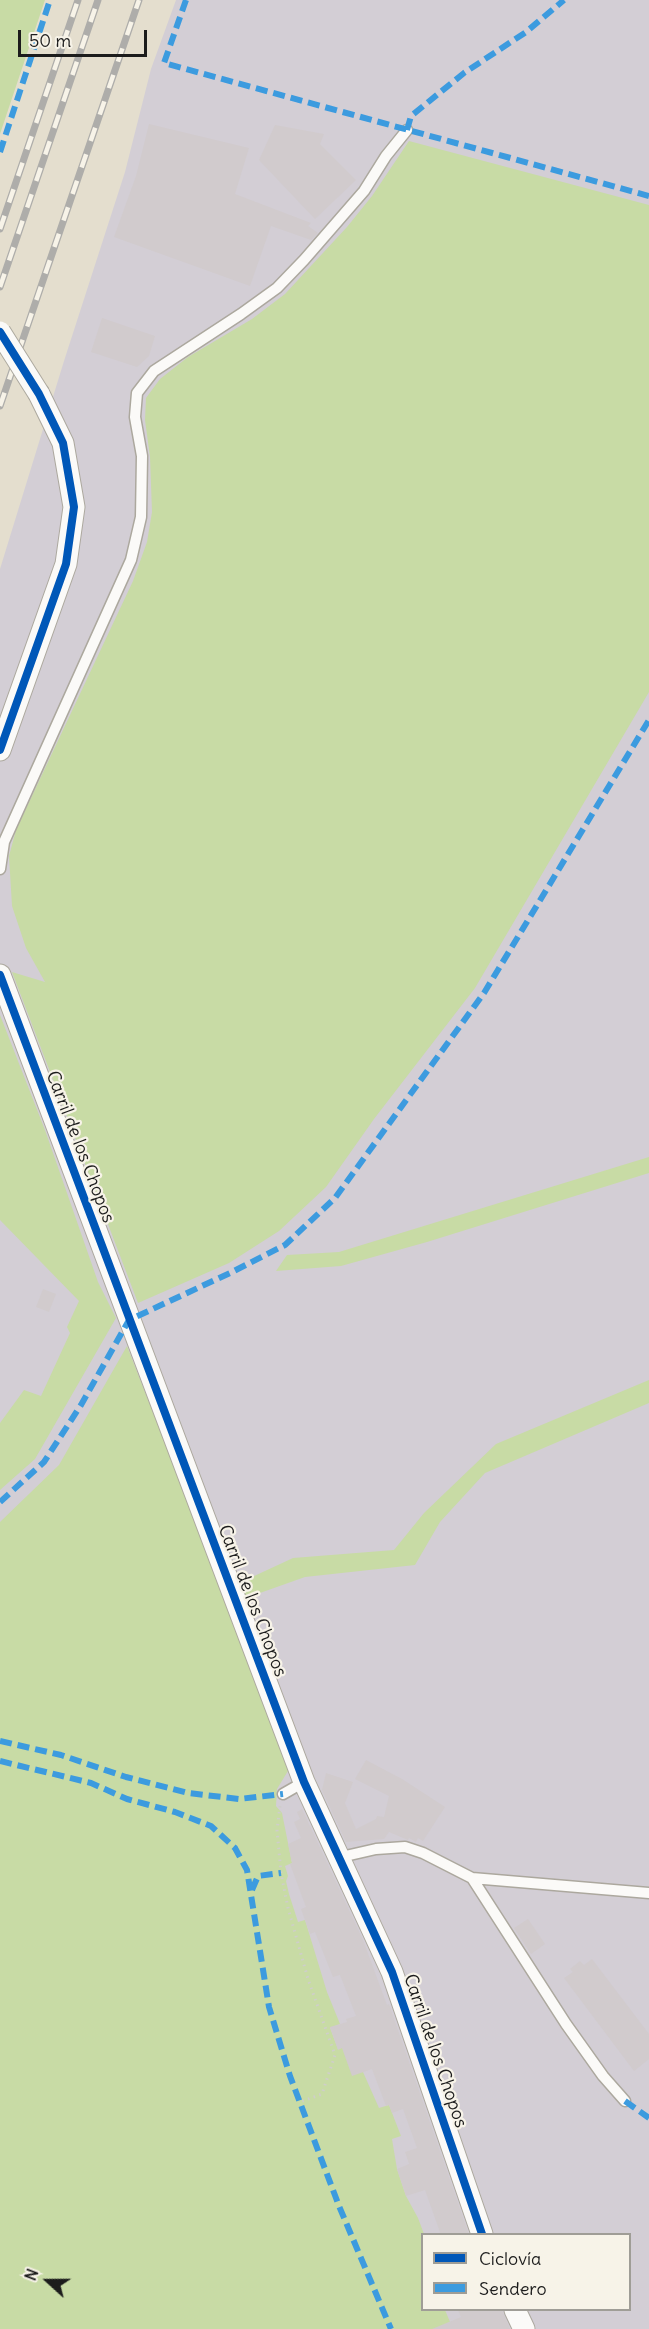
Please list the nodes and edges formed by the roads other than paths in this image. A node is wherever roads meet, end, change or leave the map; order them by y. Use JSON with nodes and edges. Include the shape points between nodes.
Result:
{"nodes":[{"id":1,"x":407,"y":130,"type":"dead end"},
{"id":2,"x":0,"y":332,"type":"edge"},
{"id":3,"x":0,"y":750,"type":"edge"},
{"id":4,"x":0,"y":869,"type":"edge"},
{"id":5,"x":0,"y":975,"type":"edge"},
{"id":6,"x":304,"y":1782,"type":"junction"},
{"id":7,"x":283,"y":1794,"type":"road end"},
{"id":8,"x":341,"y":1857,"type":"junction"},
{"id":9,"x":472,"y":1878,"type":"junction"},
{"id":10,"x":649,"y":1893,"type":"edge"},
{"id":11,"x":625,"y":2101,"type":"dead end"},
{"id":12,"x":481,"y":2233,"type":"edge"},
{"id":13,"x":515,"y":2311,"type":"edge"},
{"id":14,"x":524,"y":2329,"type":"edge"}],
"edges":[{"from":1,"to":4,"type":"lane","via":[[364,191],[277,288],[154,371],[137,393],[141,517],[131,560],[4,842]]},
{"from":2,"to":3,"type":"street","bridge":true,"via":[[39,394],[63,443],[74,507],[66,564]]},
{"from":5,"to":6,"type":"street","name":"Carril de los Chopos"},
{"from":6,"to":7,"type":"lane"},
{"from":6,"to":8,"type":"street","name":"Carril de los Chopos"},
{"from":8,"to":9,"type":"lane","via":[[376,1849],[405,1848]]},
{"from":8,"to":12,"type":"street","name":"Carril de los Chopos","via":[[392,1972]]},
{"from":9,"to":10,"type":"lane"},
{"from":9,"to":11,"type":"lane","via":[[566,2024]]},
{"from":13,"to":14,"type":"street"}]}
